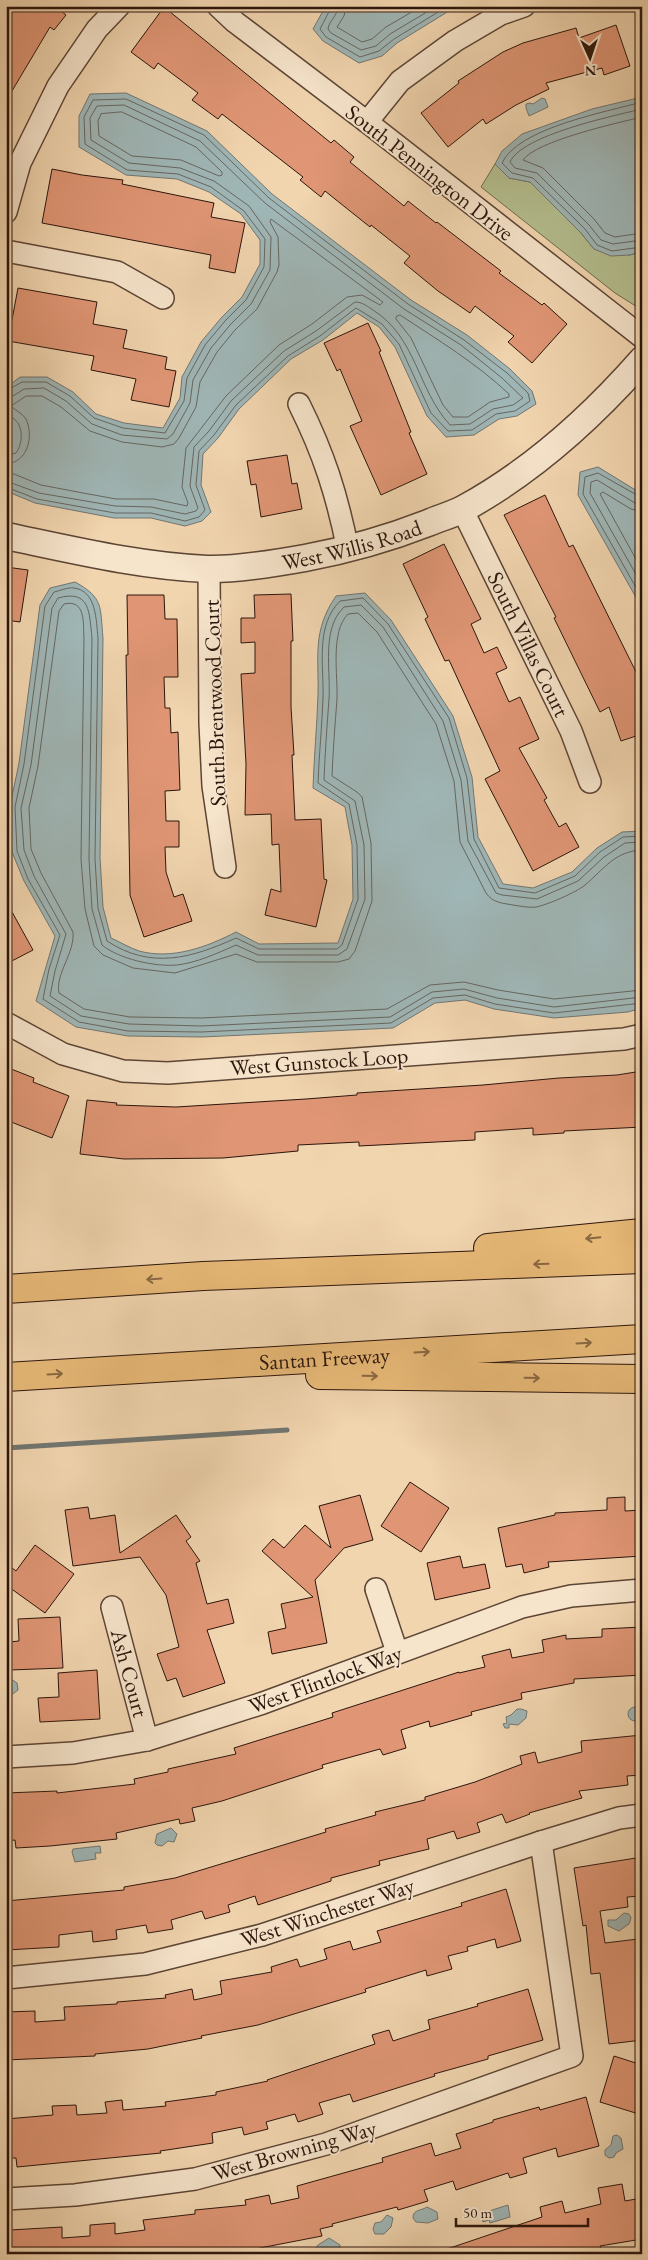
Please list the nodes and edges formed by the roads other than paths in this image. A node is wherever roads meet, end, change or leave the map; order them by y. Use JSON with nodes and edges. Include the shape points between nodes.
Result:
{"nodes":[{"id":1,"x":119,"y":6,"type":"edge"},
{"id":2,"x":218,"y":6,"type":"edge"},
{"id":3,"x":524,"y":6,"type":"edge"},
{"id":4,"x":367,"y":122,"type":"junction"},
{"id":5,"x":6,"y":212,"type":"edge"},
{"id":6,"x":6,"y":251,"type":"edge"},
{"id":7,"x":163,"y":298,"type":"dead end"},
{"id":8,"x":642,"y":337,"type":"edge"},
{"id":9,"x":642,"y":360,"type":"edge"},
{"id":10,"x":299,"y":404,"type":"dead end"},
{"id":11,"x":462,"y":509,"type":"junction"},
{"id":12,"x":6,"y":536,"type":"edge"},
{"id":13,"x":348,"y":550,"type":"junction"},
{"id":14,"x":209,"y":569,"type":"junction"},
{"id":15,"x":590,"y":782,"type":"dead end"},
{"id":16,"x":225,"y":867,"type":"dead end"},
{"id":17,"x":6,"y":1023,"type":"edge"},
{"id":18,"x":642,"y":1035,"type":"edge"},
{"id":19,"x":642,"y":1233,"type":"edge"},
{"id":20,"x":642,"y":1259,"type":"edge"},
{"id":21,"x":202,"y":1276,"type":"junction"},
{"id":22,"x":6,"y":1289,"type":"edge"},
{"id":23,"x":642,"y":1339,"type":"edge"},
{"id":24,"x":129,"y":1370,"type":"junction"},
{"id":25,"x":6,"y":1376,"type":"edge"},
{"id":26,"x":642,"y":1379,"type":"edge"},
{"id":27,"x":376,"y":1590,"type":"dead end"},
{"id":28,"x":642,"y":1590,"type":"edge"},
{"id":29,"x":112,"y":1607,"type":"dead end"},
{"id":30,"x":397,"y":1652,"type":"junction"},
{"id":31,"x":147,"y":1740,"type":"junction"},
{"id":32,"x":6,"y":1757,"type":"edge"},
{"id":33,"x":642,"y":1815,"type":"edge"},
{"id":34,"x":541,"y":1842,"type":"junction"},
{"id":35,"x":6,"y":1978,"type":"edge"},
{"id":36,"x":6,"y":2199,"type":"edge"}],
"edges":[{"from":1,"to":5,"type":"street","via":[[97,28],[58,86],[20,163]]},
{"from":2,"to":4,"type":"street","name":"South Pennington Drive"},
{"from":3,"to":4,"type":"street","via":[[501,14],[455,41],[400,80]]},
{"from":4,"to":8,"type":"street","name":"South Pennington Drive"},
{"from":6,"to":7,"type":"street","via":[[117,272]]},
{"from":9,"to":11,"type":"street","name":"West Willis Road","via":[[610,397],[562,440],[512,478]]},
{"from":10,"to":13,"type":"street","via":[[320,446],[339,504]]},
{"from":11,"to":13,"type":"street","name":"West Willis Road"},
{"from":11,"to":15,"type":"street","name":"South Villas Court","via":[[572,731]]},
{"from":12,"to":14,"type":"street","name":"West Willis Road","via":[[140,564]]},
{"from":13,"to":14,"type":"street","name":"West Willis Road","via":[[283,562]]},
{"from":14,"to":16,"type":"street","name":"South Brentwood Court","via":[[212,777]]},
{"from":17,"to":18,"type":"street","name":"West Gunstock Loop","via":[[63,1054],[123,1071],[168,1073],[624,1039]]},
{"from":19,"to":21,"type":"highway","one_way":true},
{"from":20,"to":21,"type":"highway","one_way":true},
{"from":21,"to":22,"type":"highway","one_way":true},
{"from":24,"to":23,"type":"highway","name":"Santan Freeway","one_way":true},
{"from":25,"to":24,"type":"highway","name":"Santan Freeway","one_way":true},
{"from":24,"to":26,"type":"highway","one_way":true},
{"from":27,"to":30,"type":"street"},
{"from":28,"to":30,"type":"street","name":"West Flintlock Way","via":[[571,1596],[522,1607]]},
{"from":29,"to":31,"type":"street","name":"Ash Court"},
{"from":30,"to":31,"type":"street","name":"West Flintlock Way","via":[[263,1703]]},
{"from":31,"to":32,"type":"street","name":"West Flintlock Way","via":[[73,1753]]},
{"from":33,"to":34,"type":"street","name":"West Winchester Way","via":[[619,1818]]},
{"from":34,"to":35,"type":"street","name":"West Winchester Way","via":[[244,1939],[145,1964]]},
{"from":34,"to":36,"type":"street","name":"West Browning Way","via":[[572,2056],[326,2144],[194,2179],[75,2195]]}]}
